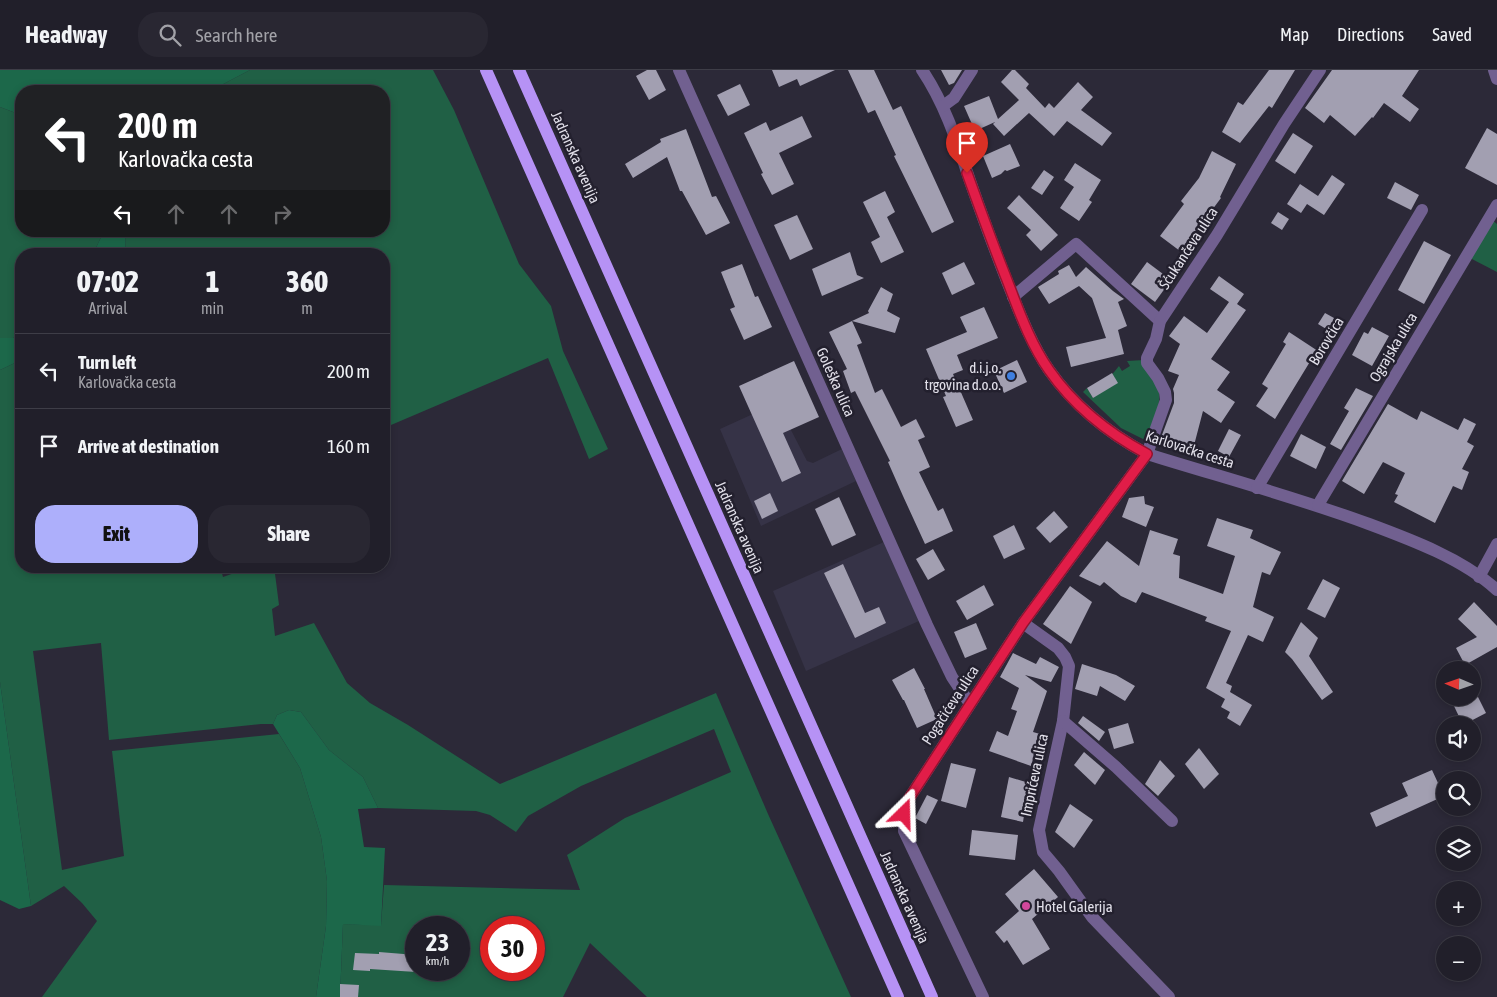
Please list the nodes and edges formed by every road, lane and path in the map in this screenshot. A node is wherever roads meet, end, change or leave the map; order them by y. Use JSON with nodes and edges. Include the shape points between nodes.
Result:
{"nodes":[{"id":1,"x":486,"y":70,"type":"edge"},
{"id":2,"x":519,"y":70,"type":"edge"},
{"id":3,"x":679,"y":70,"type":"edge"},
{"id":4,"x":922,"y":70,"type":"edge"},
{"id":5,"x":972,"y":70,"type":"edge"},
{"id":6,"x":1320,"y":70,"type":"edge"},
{"id":7,"x":1494,"y":70,"type":"edge"},
{"id":8,"x":1497,"y":79,"type":"edge"},
{"id":9,"x":943,"y":106,"type":"junction"},
{"id":10,"x":1497,"y":205,"type":"edge"},
{"id":11,"x":1422,"y":210,"type":"dead end"},
{"id":12,"x":1013,"y":297,"type":"junction"},
{"id":13,"x":1160,"y":321,"type":"junction"},
{"id":14,"x":1147,"y":454,"type":"junction"},
{"id":15,"x":1257,"y":488,"type":"junction"},
{"id":16,"x":1318,"y":505,"type":"junction"},
{"id":17,"x":1497,"y":544,"type":"edge"},
{"id":18,"x":1480,"y":577,"type":"junction"},
{"id":19,"x":1497,"y":590,"type":"edge"},
{"id":20,"x":1023,"y":623,"type":"junction"},
{"id":21,"x":970,"y":704,"type":"junction"},
{"id":22,"x":1062,"y":721,"type":"junction"},
{"id":23,"x":1172,"y":821,"type":"dead end"},
{"id":24,"x":898,"y":997,"type":"edge"},
{"id":25,"x":932,"y":997,"type":"edge"},
{"id":26,"x":983,"y":997,"type":"edge"},
{"id":27,"x":1169,"y":997,"type":"edge"}],
"edges":[{"from":1,"to":24,"type":"main road"},
{"from":2,"to":25,"type":"main road","name":"Jadranska avenija"},
{"from":3,"to":21,"type":"street","name":"Goleška ulica","via":[[927,624],[952,678]]},
{"from":4,"to":9,"type":"street","name":"Karlovačka cesta"},
{"from":5,"to":9,"type":"street","via":[[954,98]]},
{"from":6,"to":13,"type":"street","name":"Šćukančeva ulica"},
{"from":7,"to":8,"type":"street"},
{"from":9,"to":12,"type":"street","name":"Karlovačka cesta"},
{"from":10,"to":16,"type":"street","name":"Ograjska ulica"},
{"from":11,"to":15,"type":"street","name":"Borovčica"},
{"from":12,"to":13,"type":"street","via":[[1076,244]]},
{"from":12,"to":14,"type":"street","name":"Karlovačka cesta","via":[[1028,333],[1049,370],[1066,391],[1103,427]]},
{"from":13,"to":14,"type":"street","name":"Šćukančeva ulica","via":[[1147,358],[1166,400]]},
{"from":14,"to":15,"type":"street","name":"Karlovačka cesta"},
{"from":14,"to":20,"type":"street","name":"Pogačićeva ulica"},
{"from":15,"to":16,"type":"street","name":"Karlovačka cesta"},
{"from":16,"to":18,"type":"street","name":"Karlovačka cesta","via":[[1421,544]]},
{"from":17,"to":18,"type":"street"},
{"from":18,"to":19,"type":"street","name":"Karlovačka cesta"},
{"from":20,"to":21,"type":"street","name":"Pogačićeva ulica"},
{"from":20,"to":22,"type":"street","name":"Imprićeva ulica","via":[[1058,648],[1069,666]]},
{"from":21,"to":26,"type":"street","name":"Pogačićeva ulica","via":[[910,797],[904,814],[904,831]]},
{"from":22,"to":23,"type":"street","name":"Imprićeva ulica"},
{"from":22,"to":27,"type":"street","name":"Imprićeva ulica","via":[[1039,830],[1043,852],[1092,917]]}]}
